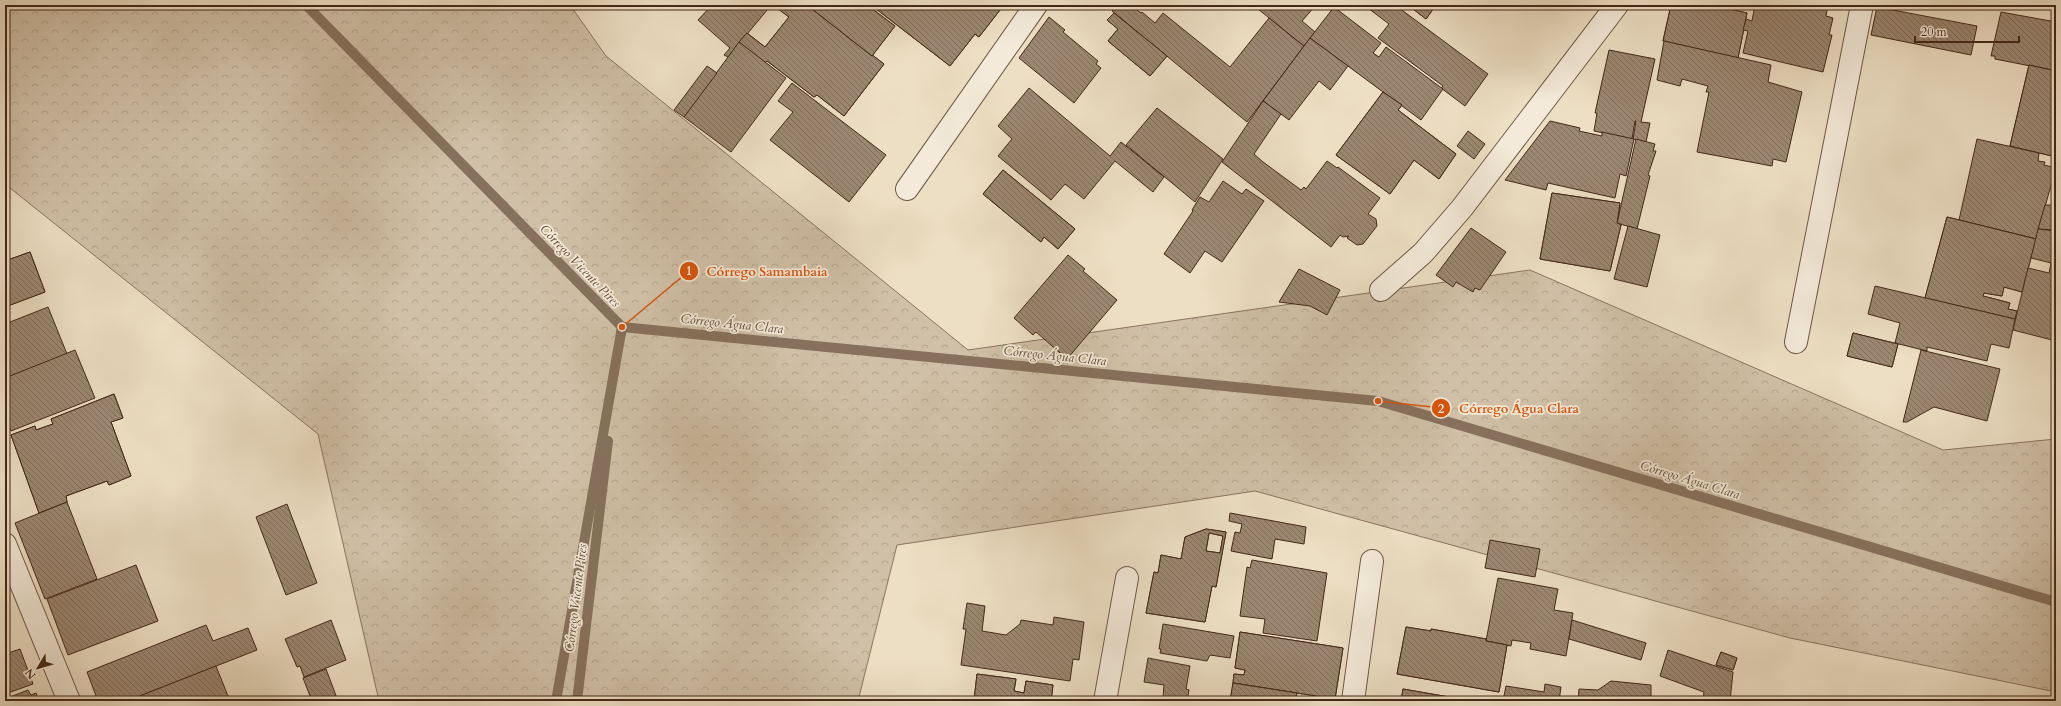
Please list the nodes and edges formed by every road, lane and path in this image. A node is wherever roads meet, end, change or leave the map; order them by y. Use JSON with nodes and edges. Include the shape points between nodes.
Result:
{"nodes":[{"id":1,"x":1036,"y":5,"type":"edge"},
{"id":2,"x":1617,"y":5,"type":"edge"},
{"id":3,"x":1862,"y":5,"type":"edge"},
{"id":4,"x":907,"y":189,"type":"dead end"},
{"id":5,"x":1381,"y":290,"type":"dead end"},
{"id":6,"x":1796,"y":342,"type":"dead end"},
{"id":7,"x":5,"y":544,"type":"edge"},
{"id":8,"x":1372,"y":561,"type":"dead end"},
{"id":9,"x":1127,"y":578,"type":"dead end"},
{"id":10,"x":69,"y":701,"type":"edge"},
{"id":11,"x":1105,"y":701,"type":"edge"},
{"id":12,"x":1353,"y":701,"type":"edge"}],
"edges":[{"from":1,"to":4,"type":"street"},
{"from":2,"to":5,"type":"street","via":[[1462,208],[1423,253]]},
{"from":3,"to":6,"type":"street"},
{"from":7,"to":10,"type":"street"},
{"from":8,"to":12,"type":"street"},
{"from":9,"to":11,"type":"street"}]}
